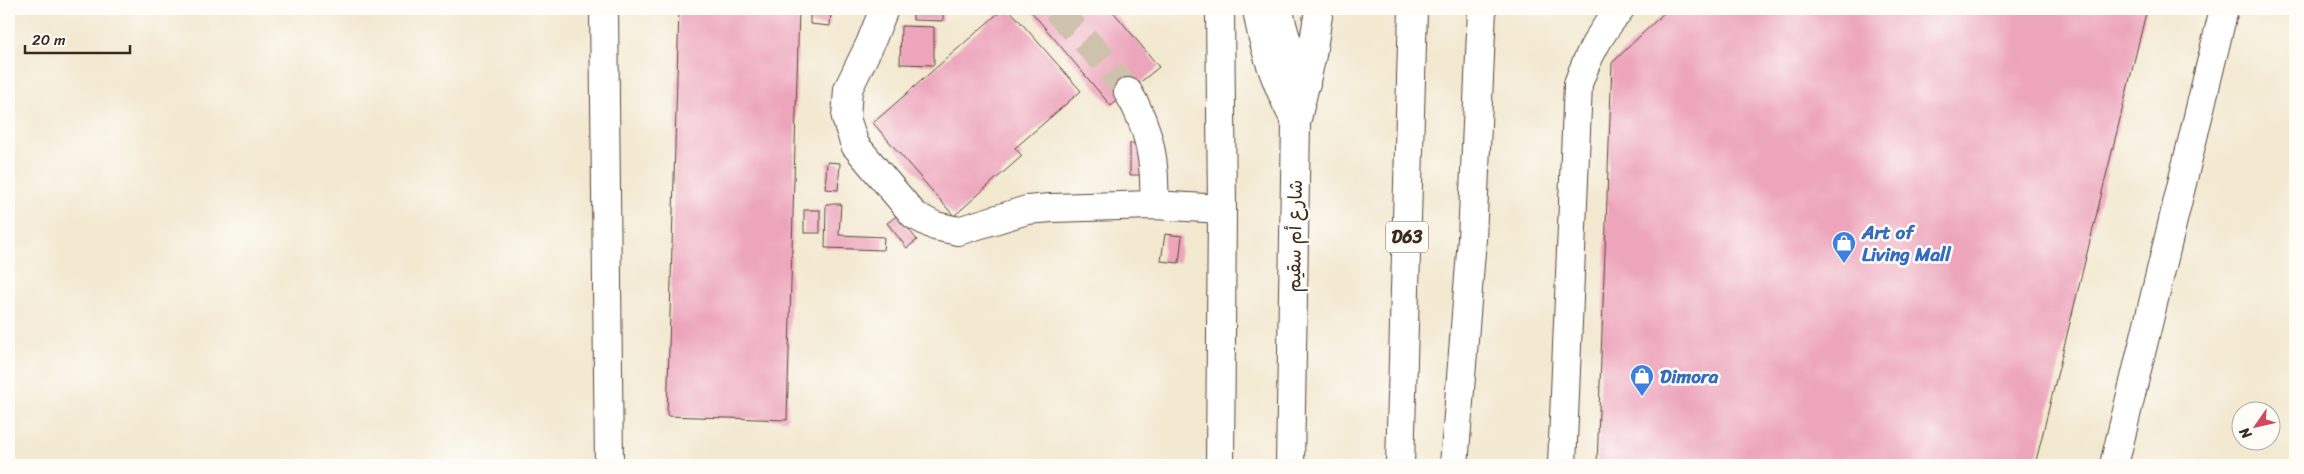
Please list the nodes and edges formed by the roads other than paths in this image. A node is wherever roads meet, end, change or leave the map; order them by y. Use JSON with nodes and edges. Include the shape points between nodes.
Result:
{"nodes":[{"id":1,"x":604,"y":9,"type":"edge"},
{"id":2,"x":884,"y":9,"type":"edge"},
{"id":3,"x":1220,"y":9,"type":"edge"},
{"id":4,"x":1257,"y":9,"type":"edge"},
{"id":5,"x":1279,"y":9,"type":"edge"},
{"id":6,"x":1319,"y":9,"type":"edge"},
{"id":7,"x":1413,"y":9,"type":"edge"},
{"id":8,"x":1482,"y":9,"type":"edge"},
{"id":9,"x":1620,"y":9,"type":"edge"},
{"id":10,"x":2224,"y":9,"type":"edge"},
{"id":11,"x":1306,"y":83,"type":"junction"},
{"id":12,"x":1128,"y":92,"type":"tunnel mouth"},
{"id":13,"x":1296,"y":123,"type":"junction"},
{"id":14,"x":1154,"y":205,"type":"junction"},
{"id":15,"x":1222,"y":209,"type":"junction"},
{"id":16,"x":609,"y":465,"type":"edge"},
{"id":17,"x":1220,"y":465,"type":"edge"},
{"id":18,"x":1290,"y":465,"type":"edge"},
{"id":19,"x":1400,"y":465,"type":"edge"},
{"id":20,"x":1454,"y":465,"type":"edge"},
{"id":21,"x":1562,"y":465,"type":"edge"},
{"id":22,"x":2114,"y":465,"type":"edge"}],
"edges":[{"from":1,"to":16,"type":"main road"},
{"from":2,"to":14,"type":"main road","via":[[848,89],[846,118],[855,145],[914,215],[935,226],[958,230],[1026,210]]},
{"from":3,"to":15,"type":"main road"},
{"from":4,"to":13,"type":"main road","via":[[1268,59]]},
{"from":5,"to":11,"type":"main road","via":[[1292,58]]},
{"from":6,"to":11,"type":"main road","name":"شارع أم سقيم"},
{"from":7,"to":19,"type":"main road","number":"D63"},
{"from":8,"to":20,"type":"main road","via":[[1472,239]]},
{"from":9,"to":21,"type":"main road","via":[[1587,56],[1578,84]]},
{"from":10,"to":22,"type":"main road"},
{"from":11,"to":13,"type":"main road","name":"شارع أم سقيم"},
{"from":12,"to":14,"type":"main road","via":[[1146,129],[1153,153]]},
{"from":13,"to":18,"type":"main road","name":"شارع أم سقيم"},
{"from":14,"to":15,"type":"main road"},
{"from":15,"to":17,"type":"main road"}]}
